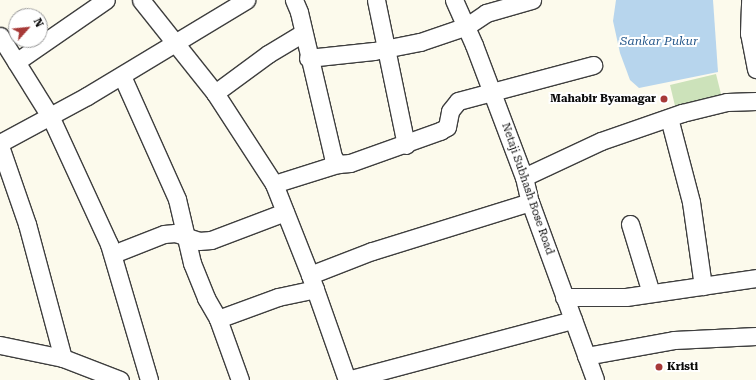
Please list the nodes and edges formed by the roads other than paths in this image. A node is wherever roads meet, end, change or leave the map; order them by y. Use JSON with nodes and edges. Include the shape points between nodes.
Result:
{"nodes":[{"id":1,"x":106,"y":0,"type":"edge"},
{"id":2,"x":141,"y":0,"type":"edge"},
{"id":3,"x":246,"y":0,"type":"edge"},
{"id":4,"x":294,"y":0,"type":"edge"},
{"id":5,"x":376,"y":0,"type":"edge"},
{"id":6,"x":454,"y":0,"type":"edge"},
{"id":7,"x":532,"y":0,"type":"edge"},
{"id":8,"x":750,"y":0,"type":"edge"},
{"id":9,"x":467,"y":26,"type":"junction"},
{"id":10,"x":303,"y":33,"type":"junction"},
{"id":11,"x":753,"y":33,"type":"edge"},
{"id":12,"x":0,"y":36,"type":"edge"},
{"id":13,"x":175,"y":44,"type":"junction"},
{"id":14,"x":385,"y":49,"type":"junction"},
{"id":15,"x":308,"y":58,"type":"junction"},
{"id":16,"x":16,"y":62,"type":"junction"},
{"id":17,"x":593,"y":65,"type":"dead end"},
{"id":18,"x":756,"y":69,"type":"edge"},
{"id":19,"x":122,"y":76,"type":"junction"},
{"id":20,"x":492,"y":90,"type":"junction"},
{"id":21,"x":215,"y":93,"type":"junction"},
{"id":22,"x":756,"y":100,"type":"edge"},
{"id":23,"x":50,"y":118,"type":"junction"},
{"id":24,"x":669,"y":118,"type":"junction"},
{"id":25,"x":0,"y":143,"type":"edge"},
{"id":26,"x":406,"y":145,"type":"junction"},
{"id":27,"x":0,"y":146,"type":"edge"},
{"id":28,"x":338,"y":164,"type":"junction"},
{"id":29,"x":524,"y":177,"type":"junction"},
{"id":30,"x":274,"y":184,"type":"junction"},
{"id":31,"x":530,"y":202,"type":"junction"},
{"id":32,"x":285,"y":212,"type":"junction"},
{"id":33,"x":630,"y":224,"type":"dead end"},
{"id":34,"x":187,"y":238,"type":"junction"},
{"id":35,"x":113,"y":254,"type":"junction"},
{"id":36,"x":756,"y":278,"type":"edge"},
{"id":37,"x":313,"y":282,"type":"junction"},
{"id":38,"x":703,"y":286,"type":"junction"},
{"id":39,"x":651,"y":293,"type":"junction"},
{"id":40,"x":564,"y":297,"type":"junction"},
{"id":41,"x":218,"y":319,"type":"junction"},
{"id":42,"x":573,"y":320,"type":"junction"},
{"id":43,"x":756,"y":336,"type":"edge"},
{"id":44,"x":0,"y":345,"type":"edge"},
{"id":45,"x":586,"y":356,"type":"junction"},
{"id":46,"x":62,"y":358,"type":"junction"},
{"id":47,"x":120,"y":380,"type":"edge"},
{"id":48,"x":149,"y":380,"type":"edge"},
{"id":49,"x":240,"y":380,"type":"edge"},
{"id":50,"x":347,"y":380,"type":"edge"},
{"id":51,"x":595,"y":380,"type":"edge"}],
"edges":[{"from":1,"to":16,"type":"street"},
{"from":2,"to":13,"type":"street"},
{"from":3,"to":13,"type":"street"},
{"from":4,"to":10,"type":"street"},
{"from":5,"to":14,"type":"street"},
{"from":6,"to":9,"type":"street","name":"Netaji Subhash Bose Road"},
{"from":7,"to":9,"type":"street","via":[[486,13]]},
{"from":8,"to":11,"type":"street"},
{"from":9,"to":14,"type":"street","via":[[420,42]]},
{"from":9,"to":20,"type":"street","name":"Netaji Subhash Bose Road"},
{"from":10,"to":15,"type":"street"},
{"from":10,"to":21,"type":"street","via":[[268,54]]},
{"from":11,"to":18,"type":"street"},
{"from":12,"to":16,"type":"street"},
{"from":13,"to":19,"type":"street"},
{"from":13,"to":21,"type":"street"},
{"from":14,"to":15,"type":"street"},
{"from":14,"to":26,"type":"street"},
{"from":15,"to":28,"type":"street","via":[[333,156]]},
{"from":16,"to":23,"type":"street"},
{"from":17,"to":20,"type":"street"},
{"from":19,"to":23,"type":"street"},
{"from":19,"to":34,"type":"street","via":[[177,199]]},
{"from":20,"to":26,"type":"street","via":[[458,101],[450,111],[447,127]]},
{"from":20,"to":29,"type":"street","name":"Netaji Subhash Bose Road"},
{"from":21,"to":30,"type":"street"},
{"from":22,"to":24,"type":"street","via":[[727,102]]},
{"from":23,"to":25,"type":"street"},
{"from":23,"to":35,"type":"street","via":[[81,179]]},
{"from":24,"to":29,"type":"street","via":[[601,141]]},
{"from":24,"to":38,"type":"street","via":[[691,202]]},
{"from":26,"to":28,"type":"street","via":[[350,163]]},
{"from":27,"to":46,"type":"street","via":[[27,224]]},
{"from":28,"to":30,"type":"street"},
{"from":29,"to":31,"type":"street","name":"Netaji Subhash Bose Road"},
{"from":30,"to":32,"type":"street"},
{"from":31,"to":37,"type":"street","via":[[372,250]]},
{"from":31,"to":40,"type":"street","name":"Netaji Subhash Bose Road"},
{"from":32,"to":34,"type":"street","via":[[212,240],[199,241]]},
{"from":32,"to":37,"type":"street"},
{"from":33,"to":39,"type":"street"},
{"from":34,"to":35,"type":"street","via":[[175,233],[164,234]]},
{"from":34,"to":41,"type":"street","via":[[198,281]]},
{"from":35,"to":48,"type":"street"},
{"from":36,"to":38,"type":"street"},
{"from":37,"to":41,"type":"street"},
{"from":37,"to":50,"type":"street"},
{"from":38,"to":39,"type":"street"},
{"from":39,"to":40,"type":"street","via":[[626,297]]},
{"from":40,"to":42,"type":"street","name":"Netaji Subhash Bose Road"},
{"from":41,"to":49,"type":"street"},
{"from":42,"to":45,"type":"street","name":"Netaji Subhash Bose Road"},
{"from":42,"to":50,"type":"street"},
{"from":43,"to":45,"type":"street","via":[[674,340]]},
{"from":44,"to":46,"type":"street"},
{"from":45,"to":51,"type":"street","name":"Netaji Subhash Bose Road"},
{"from":46,"to":47,"type":"street"}]}
